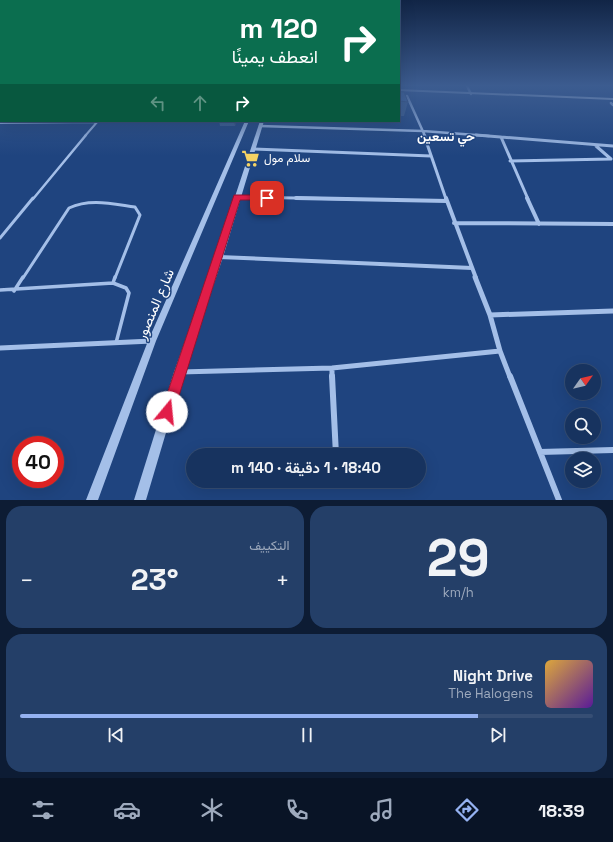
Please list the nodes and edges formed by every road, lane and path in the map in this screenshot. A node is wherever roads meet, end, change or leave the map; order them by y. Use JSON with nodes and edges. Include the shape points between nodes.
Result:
{"nodes":[{"id":1,"x":412,"y":109,"type":"edge"},
{"id":2,"x":97,"y":122,"type":"edge"},
{"id":3,"x":247,"y":122,"type":"edge"},
{"id":4,"x":0,"y":123,"type":"edge"},
{"id":5,"x":261,"y":124,"type":"edge"},
{"id":6,"x":423,"y":131,"type":"junction"},
{"id":7,"x":501,"y":137,"type":"junction"},
{"id":8,"x":596,"y":146,"type":"junction"},
{"id":9,"x":613,"y":146,"type":"edge"},
{"id":10,"x":253,"y":149,"type":"junction"},
{"id":11,"x":431,"y":156,"type":"junction"},
{"id":12,"x":612,"y":160,"type":"edge"},
{"id":13,"x":510,"y":161,"type":"junction"},
{"id":14,"x":237,"y":197,"type":"junction"},
{"id":15,"x":447,"y":201,"type":"junction"},
{"id":16,"x":454,"y":223,"type":"junction"},
{"id":17,"x":539,"y":224,"type":"junction"},
{"id":18,"x":613,"y":224,"type":"edge"},
{"id":19,"x":0,"y":238,"type":"edge"},
{"id":20,"x":219,"y":257,"type":"junction"},
{"id":21,"x":472,"y":268,"type":"junction"},
{"id":22,"x":113,"y":283,"type":"junction"},
{"id":23,"x":0,"y":290,"type":"edge"},
{"id":24,"x":14,"y":290,"type":"junction"},
{"id":25,"x":613,"y":311,"type":"edge"},
{"id":26,"x":490,"y":316,"type":"junction"},
{"id":27,"x":152,"y":341,"type":"junction"},
{"id":28,"x":116,"y":343,"type":"junction"},
{"id":29,"x":0,"y":348,"type":"edge"},
{"id":30,"x":500,"y":351,"type":"junction"},
{"id":31,"x":332,"y":368,"type":"junction"},
{"id":32,"x":179,"y":372,"type":"junction"},
{"id":33,"x":336,"y":448,"type":"edge"},
{"id":34,"x":613,"y":450,"type":"edge"},
{"id":35,"x":540,"y":452,"type":"junction"},
{"id":36,"x":92,"y":500,"type":"edge"},
{"id":37,"x":140,"y":500,"type":"edge"},
{"id":38,"x":559,"y":500,"type":"edge"}],
"edges":[{"from":1,"to":6,"type":"street"},
{"from":2,"to":4,"type":"lane"},
{"from":2,"to":19,"type":"lane"},
{"from":3,"to":27,"type":"street","name":"شارع المنصور"},
{"from":5,"to":6,"type":"street"},
{"from":5,"to":10,"type":"street"},
{"from":6,"to":7,"type":"street"},
{"from":6,"to":11,"type":"street"},
{"from":7,"to":8,"type":"street"},
{"from":7,"to":13,"type":"street"},
{"from":8,"to":9,"type":"street"},
{"from":8,"to":12,"type":"street"},
{"from":10,"to":11,"type":"street"},
{"from":10,"to":14,"type":"street"},
{"from":11,"to":15,"type":"street"},
{"from":12,"to":13,"type":"street"},
{"from":13,"to":17,"type":"street"},
{"from":14,"to":15,"type":"street"},
{"from":14,"to":20,"type":"street"},
{"from":15,"to":16,"type":"street"},
{"from":16,"to":17,"type":"street"},
{"from":16,"to":21,"type":"street"},
{"from":17,"to":18,"type":"street"},
{"from":20,"to":21,"type":"street"},
{"from":20,"to":32,"type":"street"},
{"from":21,"to":26,"type":"street"},
{"from":22,"to":24,"type":"lane"},
{"from":22,"to":24,"type":"lane","via":[[140,216],[135,207],[87,202],[70,208]]},
{"from":22,"to":28,"type":"lane","via":[[126,288],[129,293]]},
{"from":23,"to":24,"type":"lane"},
{"from":25,"to":26,"type":"street"},
{"from":26,"to":30,"type":"street"},
{"from":27,"to":28,"type":"street"},
{"from":27,"to":36,"type":"street","name":"شارع المنصور"},
{"from":28,"to":29,"type":"street"},
{"from":30,"to":31,"type":"street"},
{"from":30,"to":35,"type":"street"},
{"from":31,"to":32,"type":"street"},
{"from":31,"to":33,"type":"street"},
{"from":32,"to":37,"type":"street"},
{"from":34,"to":35,"type":"street"},
{"from":35,"to":38,"type":"street"}]}
